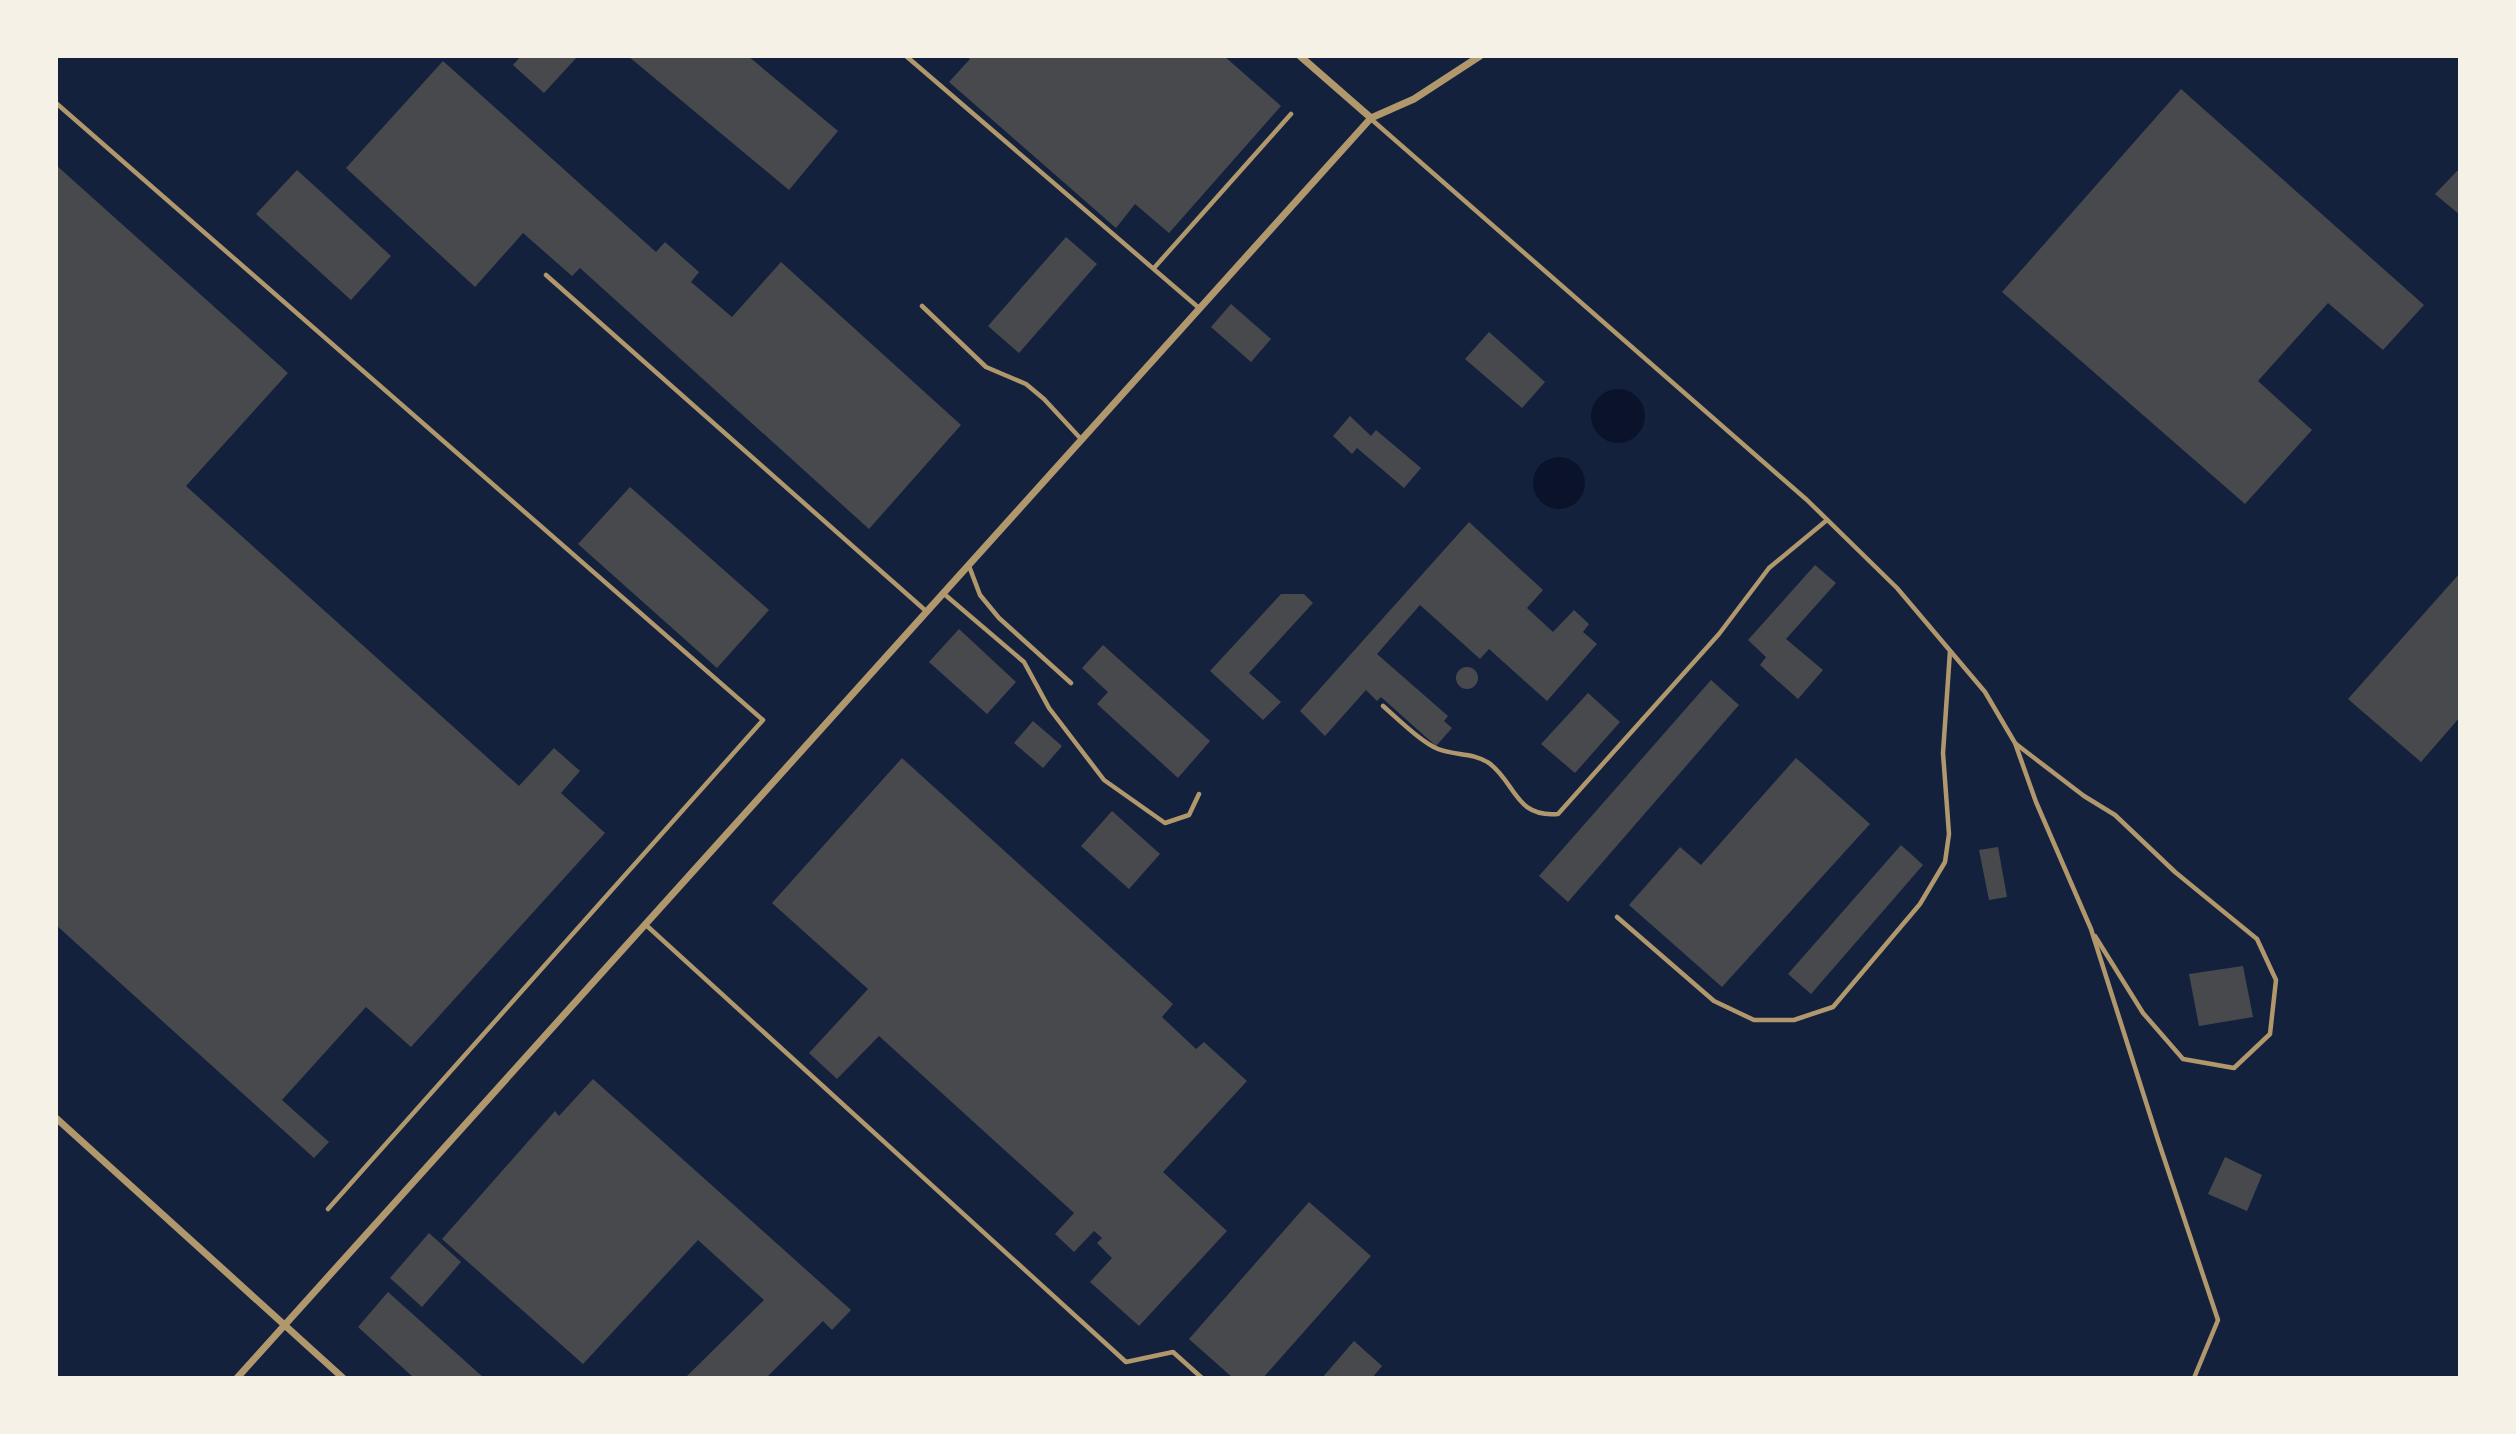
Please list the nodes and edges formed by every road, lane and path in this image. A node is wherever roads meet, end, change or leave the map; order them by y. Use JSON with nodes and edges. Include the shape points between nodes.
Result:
{"nodes":[{"id":1,"x":906,"y":56,"type":"edge"},
{"id":2,"x":1300,"y":56,"type":"edge"},
{"id":3,"x":1480,"y":56,"type":"edge"},
{"id":4,"x":56,"y":103,"type":"edge"},
{"id":5,"x":1291,"y":114,"type":"dead end"},
{"id":6,"x":1371,"y":118,"type":"junction"},
{"id":7,"x":1154,"y":268,"type":"junction"},
{"id":8,"x":546,"y":275,"type":"dead end"},
{"id":9,"x":922,"y":306,"type":"dead end"},
{"id":10,"x":1199,"y":308,"type":"junction"},
{"id":11,"x":1082,"y":439,"type":"junction"},
{"id":12,"x":1828,"y":520,"type":"junction"},
{"id":13,"x":968,"y":565,"type":"junction"},
{"id":14,"x":943,"y":593,"type":"junction"},
{"id":15,"x":926,"y":611,"type":"junction"},
{"id":16,"x":1950,"y":650,"type":"junction"},
{"id":17,"x":1071,"y":683,"type":"dead end"},
{"id":18,"x":1383,"y":706,"type":"dead end"},
{"id":19,"x":2015,"y":743,"type":"junction"},
{"id":20,"x":1199,"y":794,"type":"dead end"},
{"id":21,"x":1617,"y":917,"type":"dead end"},
{"id":22,"x":645,"y":924,"type":"junction"},
{"id":23,"x":2091,"y":929,"type":"junction"},
{"id":24,"x":56,"y":1118,"type":"edge"},
{"id":25,"x":328,"y":1209,"type":"dead end"},
{"id":26,"x":285,"y":1325,"type":"junction"},
{"id":27,"x":237,"y":1378,"type":"edge"},
{"id":28,"x":343,"y":1378,"type":"edge"},
{"id":29,"x":1202,"y":1378,"type":"edge"},
{"id":30,"x":2194,"y":1378,"type":"edge"}],
"edges":[{"from":1,"to":7,"type":"lane"},
{"from":2,"to":6,"type":"street"},
{"from":3,"to":6,"type":"street","via":[[1414,99]]},
{"from":4,"to":25,"type":"lane","via":[[763,720]]},
{"from":5,"to":7,"type":"lane"},
{"from":6,"to":10,"type":"street"},
{"from":6,"to":12,"type":"lane"},
{"from":7,"to":10,"type":"lane"},
{"from":8,"to":15,"type":"lane"},
{"from":9,"to":11,"type":"lane","via":[[986,367],[1035,391]]},
{"from":10,"to":11,"type":"street"},
{"from":11,"to":13,"type":"street"},
{"from":12,"to":16,"type":"lane","via":[[1897,588]]},
{"from":12,"to":18,"type":"lane","via":[[1769,568],[1719,634],[1558,814],[1529,810],[1491,765],[1473,754],[1434,748]]},
{"from":13,"to":14,"type":"street"},
{"from":13,"to":17,"type":"lane","via":[[980,595],[999,618]]},
{"from":14,"to":15,"type":"street"},
{"from":14,"to":20,"type":"lane","via":[[1024,662],[1049,708],[1104,780],[1165,822],[1189,815]]},
{"from":15,"to":22,"type":"street"},
{"from":16,"to":19,"type":"lane","via":[[1986,692]]},
{"from":16,"to":21,"type":"lane","via":[[1943,753],[1949,834],[1945,862],[1920,904],[1833,1006],[1794,1020],[1754,1020],[1714,1001]]},
{"from":19,"to":23,"type":"lane"},
{"from":19,"to":23,"type":"lane","via":[[2115,815],[2257,939],[2276,980],[2270,1034],[2234,1068],[2183,1059],[2143,1013]]},
{"from":22,"to":26,"type":"street"},
{"from":22,"to":29,"type":"lane","via":[[1126,1362],[1173,1352]]},
{"from":23,"to":30,"type":"lane","via":[[2218,1320]]},
{"from":24,"to":26,"type":"street"},
{"from":26,"to":27,"type":"street"},
{"from":26,"to":28,"type":"street"}]}
